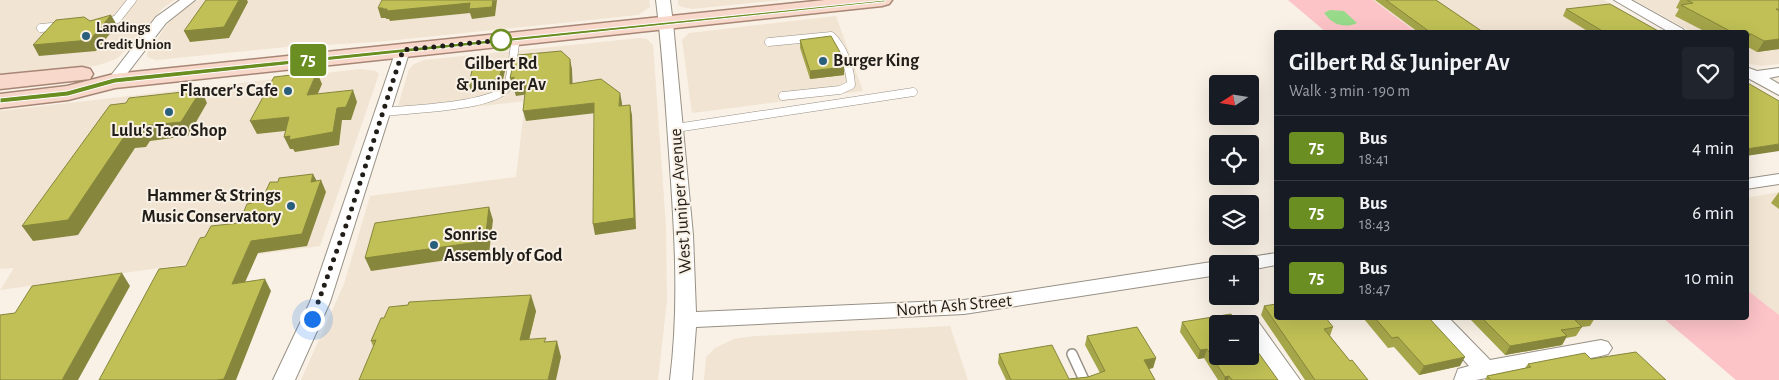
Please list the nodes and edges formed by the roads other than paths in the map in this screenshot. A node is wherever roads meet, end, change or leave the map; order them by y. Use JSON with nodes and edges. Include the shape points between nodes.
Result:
{"nodes":[{"id":1,"x":132,"y":0,"type":"edge"},
{"id":2,"x":188,"y":0,"type":"edge"},
{"id":3,"x":664,"y":0,"type":"edge"},
{"id":4,"x":882,"y":0,"type":"edge"},
{"id":5,"x":1621,"y":0,"type":"edge"},
{"id":6,"x":666,"y":23,"type":"junction"},
{"id":7,"x":96,"y":24,"type":"edge"},
{"id":8,"x":71,"y":26,"type":"edge"},
{"id":9,"x":40,"y":29,"type":"dead end"},
{"id":10,"x":1674,"y":30,"type":"edge"},
{"id":11,"x":516,"y":38,"type":"junction"},
{"id":12,"x":769,"y":42,"type":"dead end"},
{"id":13,"x":403,"y":50,"type":"junction"},
{"id":14,"x":1779,"y":72,"type":"edge"},
{"id":15,"x":1750,"y":74,"type":"edge"},
{"id":16,"x":114,"y":81,"type":"junction"},
{"id":17,"x":0,"y":82,"type":"edge"},
{"id":18,"x":1779,"y":90,"type":"edge"},
{"id":19,"x":913,"y":92,"type":"dead end"},
{"id":20,"x":783,"y":96,"type":"dead end"},
{"id":21,"x":0,"y":101,"type":"edge"},
{"id":22,"x":384,"y":112,"type":"junction"},
{"id":23,"x":676,"y":128,"type":"junction"},
{"id":24,"x":1779,"y":179,"type":"edge"},
{"id":25,"x":1749,"y":184,"type":"edge"},
{"id":26,"x":1274,"y":259,"type":"edge"},
{"id":27,"x":1259,"y":262,"type":"edge"},
{"id":28,"x":1209,"y":269,"type":"edge"},
{"id":29,"x":688,"y":320,"type":"junction"},
{"id":30,"x":1438,"y":320,"type":"edge"},
{"id":31,"x":1259,"y":338,"type":"edge"},
{"id":32,"x":1601,"y":348,"type":"dead end"},
{"id":33,"x":1072,"y":354,"type":"dead end"},
{"id":34,"x":1472,"y":375,"type":"edge"},
{"id":35,"x":284,"y":380,"type":"edge"},
{"id":36,"x":681,"y":380,"type":"edge"},
{"id":37,"x":1084,"y":380,"type":"edge"},
{"id":38,"x":1289,"y":380,"type":"edge"}],
"edges":[{"from":1,"to":7,"type":"lane","via":[[119,16]]},
{"from":2,"to":16,"type":"street","via":[[162,20]]},
{"from":3,"to":6,"type":"street","name":"West Juniper Avenue"},
{"from":4,"to":6,"type":"main road"},
{"from":5,"to":10,"type":"street"},
{"from":6,"to":11,"type":"main road"},
{"from":6,"to":23,"type":"street","name":"West Juniper Avenue"},
{"from":8,"to":9,"type":"lane"},
{"from":11,"to":13,"type":"main road"},
{"from":11,"to":22,"type":"lane","via":[[507,88],[495,97],[478,102]]},
{"from":12,"to":20,"type":"lane","via":[[831,36],[837,40],[851,78],[851,85],[840,90]]},
{"from":13,"to":16,"type":"main road"},
{"from":13,"to":22,"type":"street"},
{"from":14,"to":15,"type":"street"},
{"from":15,"to":18,"type":"street"},
{"from":16,"to":17,"type":"main road","via":[[83,74]]},
{"from":16,"to":21,"type":"main road","via":[[68,94]]},
{"from":19,"to":23,"type":"lane","via":[[847,99]]},
{"from":22,"to":35,"type":"street","via":[[320,302]]},
{"from":23,"to":29,"type":"street","name":"West Juniper Avenue"},
{"from":24,"to":25,"type":"street"},
{"from":26,"to":27,"type":"street"},
{"from":28,"to":29,"type":"street","name":"North Ash Street","via":[[964,308]]},
{"from":29,"to":36,"type":"street","name":"West Juniper Avenue"},
{"from":30,"to":34,"type":"street"},
{"from":31,"to":38,"type":"street"},
{"from":32,"to":34,"type":"street"},
{"from":33,"to":37,"type":"lane"}]}
